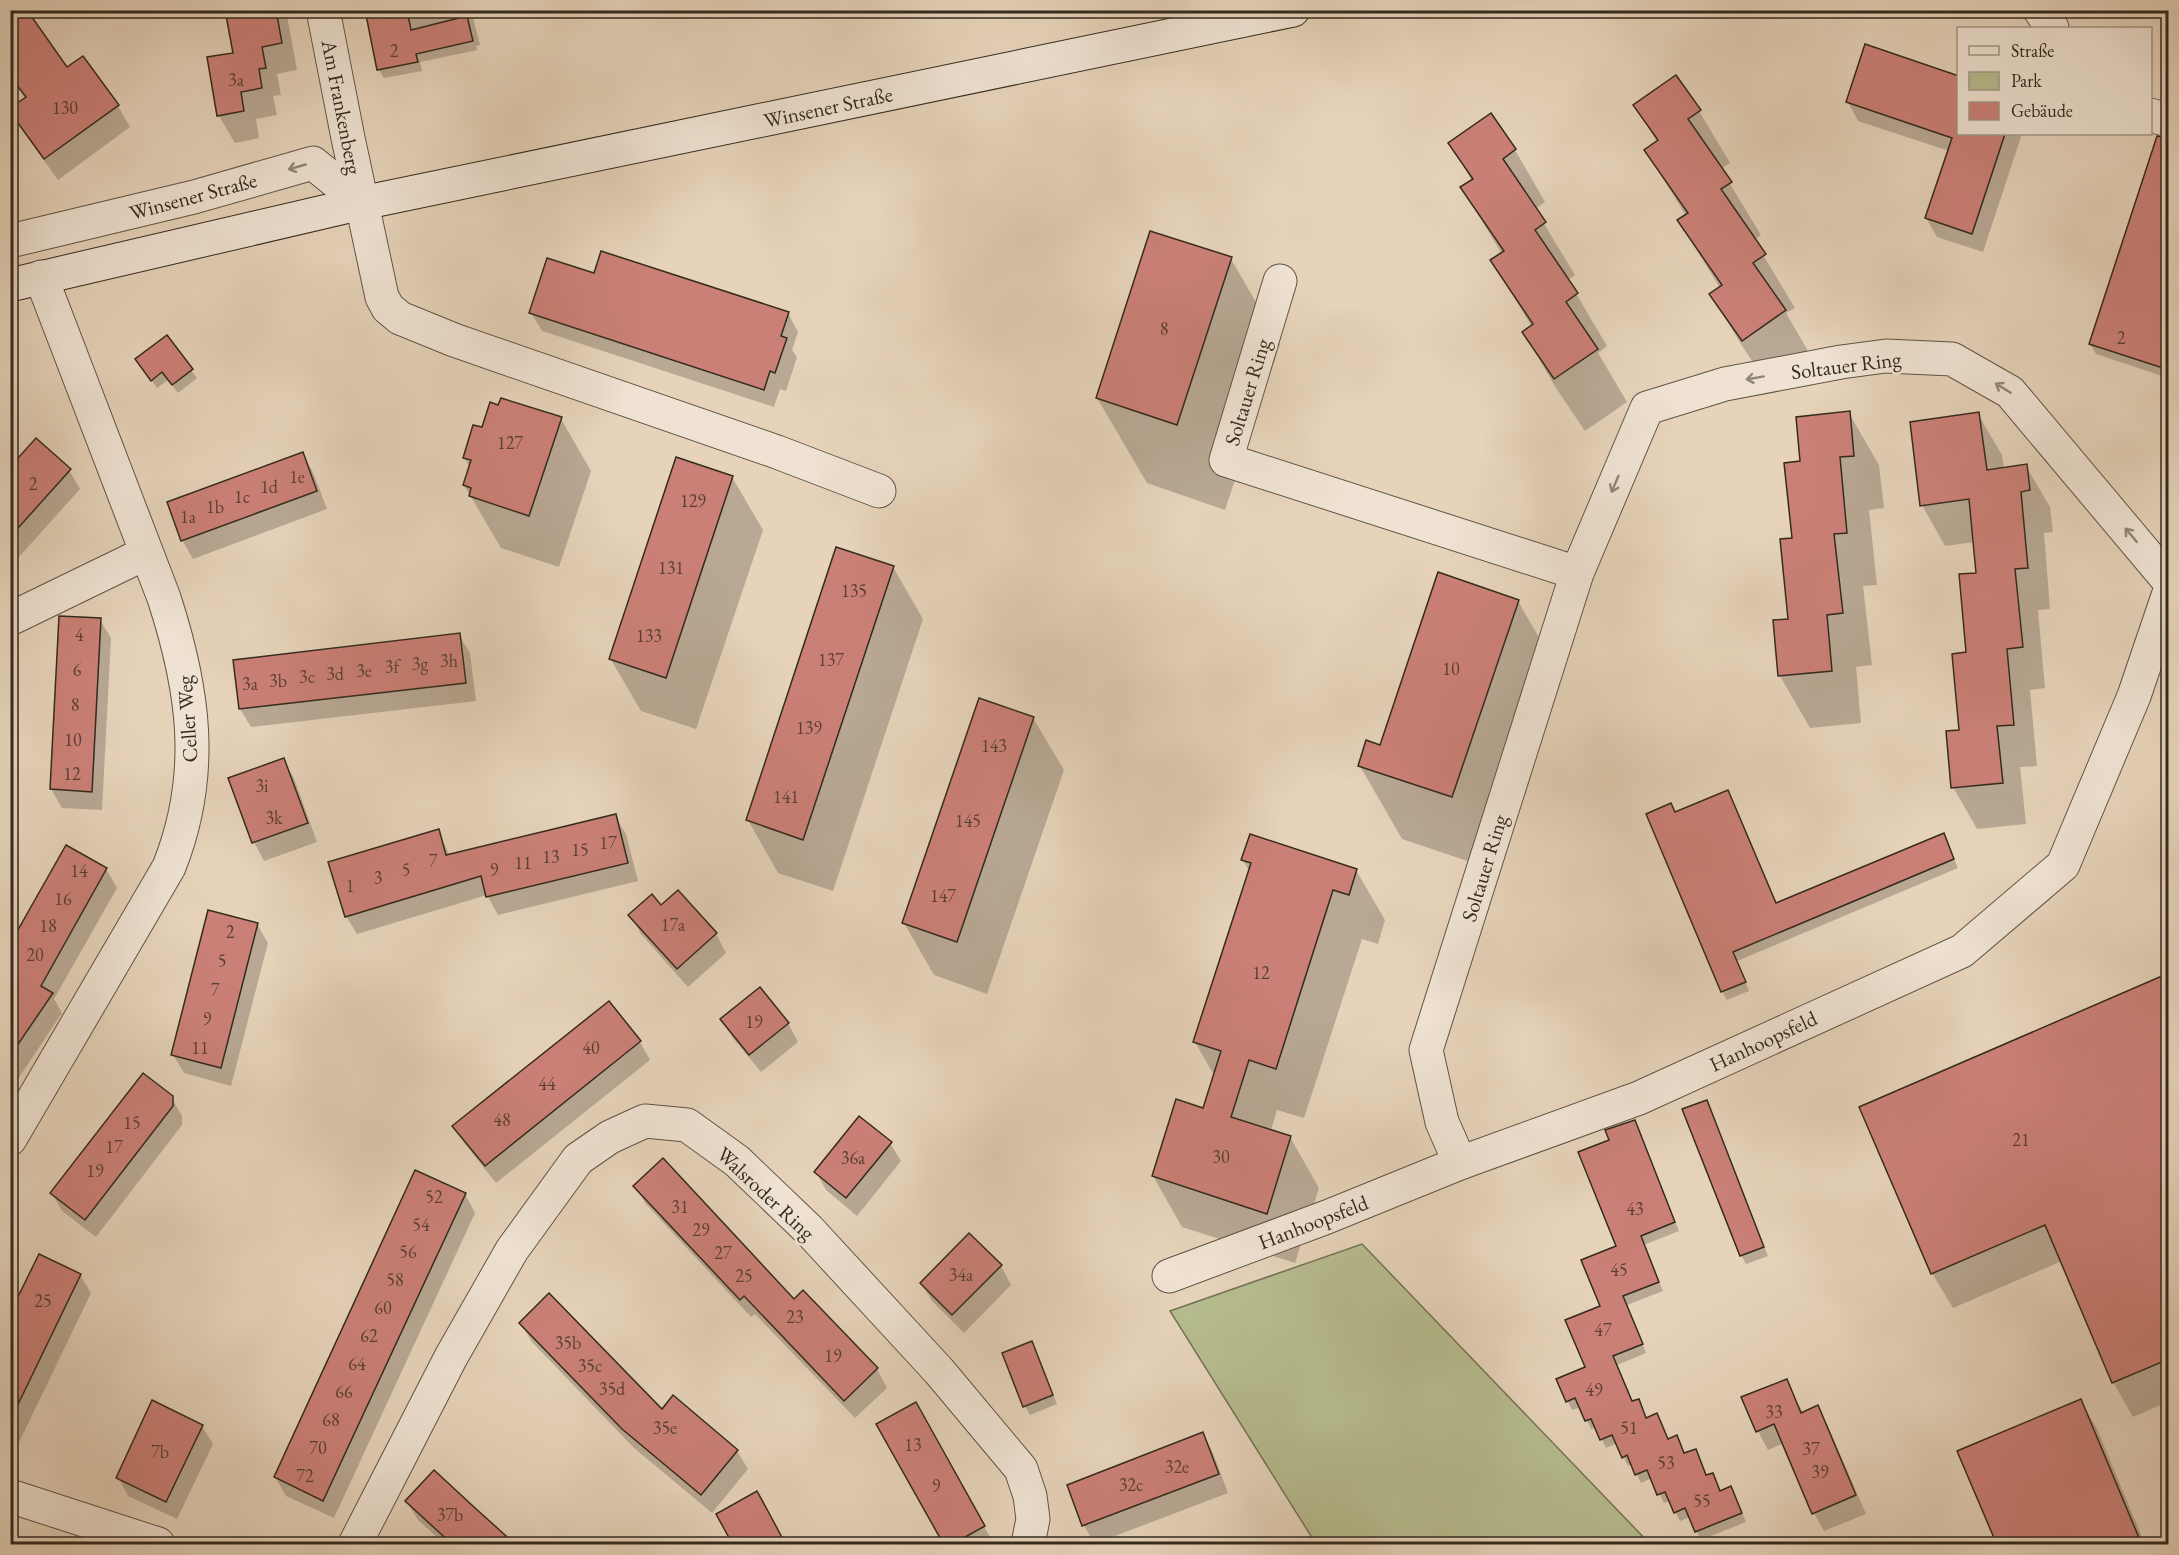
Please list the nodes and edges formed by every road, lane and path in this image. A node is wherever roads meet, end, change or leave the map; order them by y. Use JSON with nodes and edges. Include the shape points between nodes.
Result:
{"nodes":[{"id":1,"x":323,"y":10,"type":"edge"},
{"id":2,"x":1293,"y":10,"type":"edge"},
{"id":3,"x":2040,"y":10,"type":"edge"},
{"id":4,"x":2051,"y":27,"type":"edge"},
{"id":5,"x":2152,"y":115,"type":"edge"},
{"id":6,"x":2169,"y":120,"type":"edge"},
{"id":7,"x":362,"y":202,"type":"junction"},
{"id":8,"x":10,"y":241,"type":"edge"},
{"id":9,"x":26,"y":281,"type":"edge"},
{"id":10,"x":1280,"y":281,"type":"dead end"},
{"id":11,"x":879,"y":491,"type":"dead end"},
{"id":12,"x":147,"y":553,"type":"junction"},
{"id":13,"x":1577,"y":573,"type":"junction"},
{"id":14,"x":2169,"y":580,"type":"edge"},
{"id":15,"x":2169,"y":596,"type":"edge"},
{"id":16,"x":10,"y":619,"type":"edge"},
{"id":17,"x":10,"y":1139,"type":"edge"},
{"id":18,"x":1460,"y":1163,"type":"junction"},
{"id":19,"x":1169,"y":1276,"type":"dead end"},
{"id":20,"x":10,"y":1496,"type":"edge"},
{"id":21,"x":158,"y":1545,"type":"edge"},
{"id":22,"x":355,"y":1545,"type":"edge"},
{"id":23,"x":1028,"y":1545,"type":"edge"}],
"edges":[{"from":1,"to":7,"type":"street","name":"Am Frankenberg"},
{"from":2,"to":7,"type":"street","name":"Winsener Straße"},
{"from":3,"to":4,"type":"street"},
{"from":5,"to":6,"type":"street"},
{"from":7,"to":8,"type":"street","name":"Winsener Straße","one_way":true,"via":[[313,163],[194,197]]},
{"from":7,"to":9,"type":"street","name":"Winsener Straße"},
{"from":7,"to":11,"type":"street","via":[[382,297],[399,318]]},
{"from":9,"to":12,"type":"street","name":"Celler Weg"},
{"from":10,"to":13,"type":"street","name":"Soltauer Ring","via":[[1226,460]]},
{"from":12,"to":16,"type":"street"},
{"from":12,"to":17,"type":"street","name":"Celler Weg","via":[[177,639],[191,716],[189,798],[181,837],[169,867]]},
{"from":14,"to":13,"type":"street","name":"Soltauer Ring","one_way":true,"via":[[2010,392],[1952,359],[1886,356],[1725,384],[1647,408]]},
{"from":13,"to":18,"type":"street","name":"Soltauer Ring","via":[[1426,1050],[1442,1122]]},
{"from":15,"to":18,"type":"street","name":"Hanhoopsfeld","via":[[2134,696],[2062,865],[1962,951],[1639,1098]]},
{"from":18,"to":19,"type":"street","name":"Hanhoopsfeld"},
{"from":20,"to":21,"type":"street"},
{"from":22,"to":23,"type":"street","name":"Walsroder Ring","via":[[451,1357],[512,1250],[578,1159],[610,1137],[645,1121],[687,1125],[737,1161],[809,1230],[939,1371],[1021,1469],[1033,1519]]}]}
